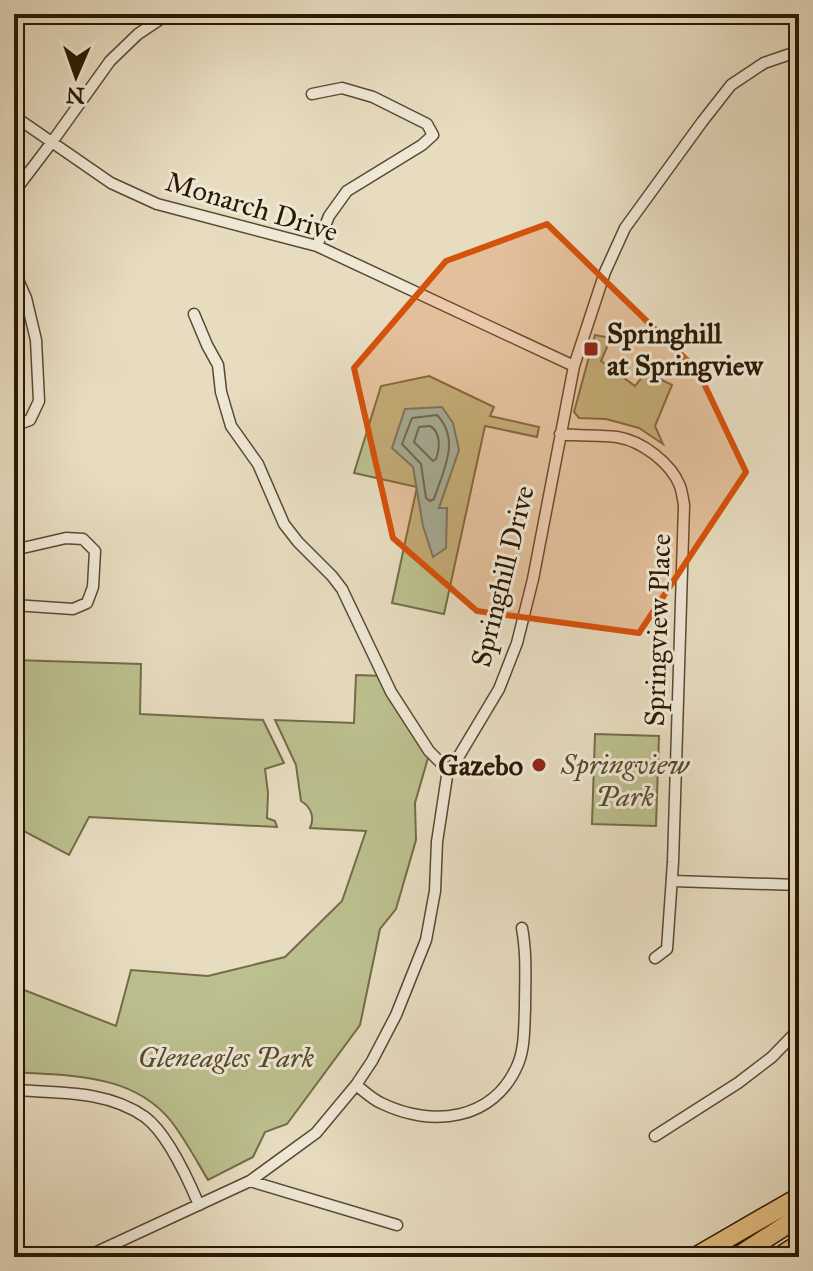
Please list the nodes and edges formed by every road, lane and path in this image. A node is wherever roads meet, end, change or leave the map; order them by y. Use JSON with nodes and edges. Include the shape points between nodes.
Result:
{"nodes":[{"id":1,"x":168,"y":14,"type":"edge"},
{"id":2,"x":799,"y":51,"type":"edge"},
{"id":3,"x":312,"y":94,"type":"dead end"},
{"id":4,"x":14,"y":116,"type":"edge"},
{"id":5,"x":52,"y":142,"type":"junction"},
{"id":6,"x":14,"y":192,"type":"edge"},
{"id":7,"x":317,"y":246,"type":"junction"},
{"id":8,"x":14,"y":271,"type":"edge"},
{"id":9,"x":26,"y":298,"type":"junction"},
{"id":10,"x":14,"y":306,"type":"edge"},
{"id":11,"x":194,"y":314,"type":"dead end"},
{"id":12,"x":574,"y":366,"type":"junction"},
{"id":13,"x":14,"y":426,"type":"edge"},
{"id":14,"x":560,"y":434,"type":"junction"},
{"id":15,"x":14,"y":550,"type":"edge"},
{"id":16,"x":14,"y":605,"type":"edge"},
{"id":17,"x":447,"y":776,"type":"junction"},
{"id":18,"x":673,"y":881,"type":"junction"},
{"id":19,"x":799,"y":885,"type":"edge"},
{"id":20,"x":522,"y":928,"type":"dead end"},
{"id":21,"x":655,"y":958,"type":"dead end"},
{"id":22,"x":799,"y":1029,"type":"edge"},
{"id":23,"x":356,"y":1085,"type":"junction"},
{"id":24,"x":14,"y":1090,"type":"edge"},
{"id":25,"x":655,"y":1136,"type":"dead end"},
{"id":26,"x":250,"y":1181,"type":"junction"},
{"id":27,"x":799,"y":1197,"type":"edge"},
{"id":28,"x":199,"y":1205,"type":"junction"},
{"id":29,"x":799,"y":1217,"type":"edge"},
{"id":30,"x":397,"y":1225,"type":"dead end"},
{"id":31,"x":799,"y":1244,"type":"edge"},
{"id":32,"x":86,"y":1257,"type":"edge"},
{"id":33,"x":695,"y":1257,"type":"edge"},
{"id":34,"x":737,"y":1257,"type":"edge"},
{"id":35,"x":779,"y":1257,"type":"edge"}],
"edges":[{"from":1,"to":5,"type":"street","via":[[110,61]]},
{"from":2,"to":12,"type":"street","name":"Springhill Drive","via":[[764,63],[731,85],[625,228]]},
{"from":3,"to":7,"type":"street","via":[[342,88],[373,97],[427,124],[433,135],[347,191]]},
{"from":4,"to":5,"type":"street","name":"Monarch Drive"},
{"from":5,"to":6,"type":"street"},
{"from":5,"to":7,"type":"street","name":"Monarch Drive","via":[[111,183],[157,204]]},
{"from":7,"to":12,"type":"street","name":"Monarch Drive"},
{"from":8,"to":9,"type":"street"},
{"from":9,"to":10,"type":"street"},
{"from":9,"to":13,"type":"street","via":[[36,340],[39,401],[30,420]]},
{"from":11,"to":17,"type":"street","via":[[218,365],[231,426],[258,464],[284,524],[342,589],[391,692]]},
{"from":12,"to":14,"type":"street","name":"Springhill Drive"},
{"from":14,"to":17,"type":"street","name":"Springhill Drive","via":[[517,643],[499,689]]},
{"from":14,"to":18,"type":"street","name":"Springview Place","via":[[634,442],[657,456],[680,487],[684,505]]},
{"from":15,"to":16,"type":"street","via":[[66,538],[83,539],[95,551],[87,603],[73,609]]},
{"from":17,"to":23,"type":"street","name":"Springhill Drive","via":[[426,940],[396,1015]]},
{"from":18,"to":19,"type":"street"},
{"from":18,"to":21,"type":"street","name":"Springview Place","via":[[667,949]]},
{"from":20,"to":23,"type":"street","via":[[524,1039],[506,1085],[484,1106],[450,1118],[417,1116],[381,1103]]},
{"from":22,"to":25,"type":"street","via":[[738,1083]]},
{"from":23,"to":26,"type":"street","name":"Springhill Drive","via":[[316,1133]]},
{"from":24,"to":28,"type":"street","via":[[89,1095],[147,1118],[167,1142]]},
{"from":26,"to":28,"type":"street","name":"Springhill Drive"},
{"from":26,"to":30,"type":"street"},
{"from":27,"to":33,"type":"highway"},
{"from":28,"to":32,"type":"street","name":"Springhill Drive"},
{"from":29,"to":34,"type":"highway"},
{"from":31,"to":35,"type":"highway"}]}
